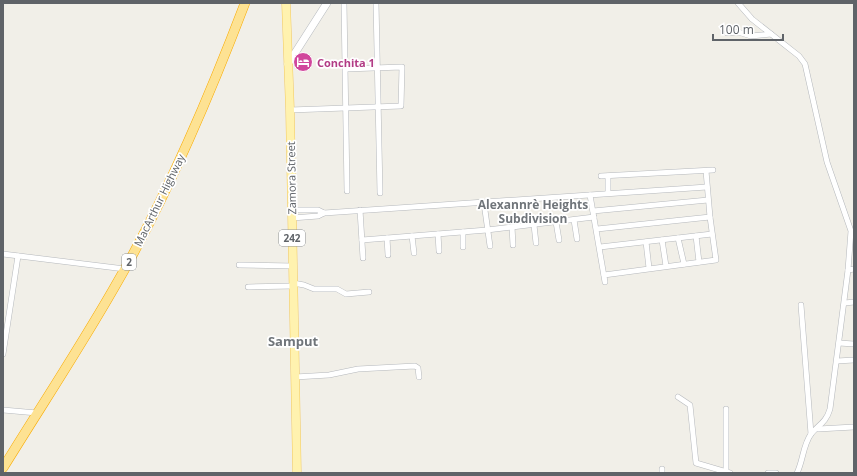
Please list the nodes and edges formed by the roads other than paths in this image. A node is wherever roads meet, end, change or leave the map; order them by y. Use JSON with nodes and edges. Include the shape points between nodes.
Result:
{"nodes":[{"id":1,"x":244,"y":3,"type":"edge"},
{"id":2,"x":286,"y":3,"type":"edge"},
{"id":3,"x":327,"y":3,"type":"edge"},
{"id":4,"x":344,"y":3,"type":"edge"},
{"id":5,"x":376,"y":3,"type":"edge"},
{"id":6,"x":738,"y":3,"type":"edge"},
{"id":7,"x":726,"y":33,"type":"dead end"},
{"id":8,"x":771,"y":34,"type":"junction"},
{"id":9,"x":288,"y":64,"type":"junction"},
{"id":10,"x":377,"y":67,"type":"junction"},
{"id":11,"x":346,"y":69,"type":"junction"},
{"id":12,"x":378,"y":107,"type":"junction"},
{"id":13,"x":346,"y":108,"type":"junction"},
{"id":14,"x":290,"y":110,"type":"junction"},
{"id":15,"x":713,"y":170,"type":"dead end"},
{"id":16,"x":706,"y":171,"type":"junction"},
{"id":17,"x":601,"y":176,"type":"dead end"},
{"id":18,"x":608,"y":176,"type":"junction"},
{"id":19,"x":707,"y":188,"type":"junction"},
{"id":20,"x":347,"y":192,"type":"dead end"},
{"id":21,"x":380,"y":193,"type":"dead end"},
{"id":22,"x":608,"y":193,"type":"junction"},
{"id":23,"x":590,"y":195,"type":"junction"},
{"id":24,"x":708,"y":200,"type":"junction"},
{"id":25,"x":484,"y":203,"type":"junction"},
{"id":26,"x":302,"y":210,"type":"junction"},
{"id":27,"x":360,"y":210,"type":"junction"},
{"id":28,"x":324,"y":213,"type":"junction"},
{"id":29,"x":292,"y":214,"type":"junction"},
{"id":30,"x":594,"y":214,"type":"junction"},
{"id":31,"x":302,"y":217,"type":"junction"},
{"id":32,"x":710,"y":217,"type":"junction"},
{"id":33,"x":574,"y":220,"type":"junction"},
{"id":34,"x":556,"y":222,"type":"junction"},
{"id":35,"x":534,"y":225,"type":"junction"},
{"id":36,"x":512,"y":227,"type":"junction"},
{"id":37,"x":597,"y":229,"type":"junction"},
{"id":38,"x":487,"y":230,"type":"junction"},
{"id":39,"x":463,"y":232,"type":"junction"},
{"id":40,"x":438,"y":234,"type":"junction"},
{"id":41,"x":712,"y":234,"type":"junction"},
{"id":42,"x":412,"y":236,"type":"junction"},
{"id":43,"x":696,"y":236,"type":"junction"},
{"id":44,"x":387,"y":238,"type":"junction"},
{"id":45,"x":678,"y":238,"type":"junction"},
{"id":46,"x":577,"y":239,"type":"dead end"},
{"id":47,"x":362,"y":240,"type":"junction"},
{"id":48,"x":559,"y":240,"type":"dead end"},
{"id":49,"x":662,"y":240,"type":"junction"},
{"id":50,"x":646,"y":242,"type":"junction"},
{"id":51,"x":536,"y":243,"type":"dead end"},
{"id":52,"x":513,"y":245,"type":"dead end"},
{"id":53,"x":463,"y":246,"type":"dead end"},
{"id":54,"x":490,"y":246,"type":"dead end"},
{"id":55,"x":600,"y":247,"type":"junction"},
{"id":56,"x":440,"y":252,"type":"dead end"},
{"id":57,"x":414,"y":253,"type":"dead end"},
{"id":58,"x":3,"y":254,"type":"edge"},
{"id":59,"x":388,"y":255,"type":"dead end"},
{"id":60,"x":18,"y":256,"type":"junction"},
{"id":61,"x":363,"y":258,"type":"dead end"},
{"id":62,"x":699,"y":262,"type":"junction"},
{"id":63,"x":684,"y":264,"type":"junction"},
{"id":64,"x":239,"y":265,"type":"dead end"},
{"id":65,"x":293,"y":266,"type":"junction"},
{"id":66,"x":666,"y":266,"type":"junction"},
{"id":67,"x":649,"y":268,"type":"junction"},
{"id":68,"x":854,"y":269,"type":"edge"},
{"id":69,"x":125,"y":270,"type":"junction"},
{"id":70,"x":848,"y":270,"type":"junction"},
{"id":71,"x":604,"y":275,"type":"junction"},
{"id":72,"x":605,"y":282,"type":"dead end"},
{"id":73,"x":293,"y":285,"type":"junction"},
{"id":74,"x":248,"y":286,"type":"dead end"},
{"id":75,"x":369,"y":292,"type":"dead end"},
{"id":76,"x":854,"y":302,"type":"edge"},
{"id":77,"x":845,"y":303,"type":"junction"},
{"id":78,"x":801,"y":305,"type":"dead end"},
{"id":79,"x":839,"y":343,"type":"junction"},
{"id":80,"x":854,"y":344,"type":"edge"},
{"id":81,"x":3,"y":354,"type":"edge"},
{"id":82,"x":854,"y":360,"type":"edge"},
{"id":83,"x":837,"y":361,"type":"junction"},
{"id":84,"x":295,"y":377,"type":"junction"},
{"id":85,"x":419,"y":377,"type":"dead end"},
{"id":86,"x":678,"y":397,"type":"dead end"},
{"id":87,"x":726,"y":409,"type":"dead end"},
{"id":88,"x":3,"y":410,"type":"edge"},
{"id":89,"x":36,"y":413,"type":"junction"},
{"id":90,"x":854,"y":427,"type":"edge"},
{"id":91,"x":818,"y":429,"type":"junction"},
{"id":92,"x":811,"y":434,"type":"junction"},
{"id":93,"x":3,"y":468,"type":"edge"},
{"id":94,"x":296,"y":473,"type":"edge"},
{"id":95,"x":728,"y":473,"type":"edge"},
{"id":96,"x":768,"y":473,"type":"edge"},
{"id":97,"x":776,"y":473,"type":"edge"},
{"id":98,"x":797,"y":473,"type":"edge"}],
"edges":[{"from":1,"to":69,"type":"highway","name":"MacArthur Highway","number":"2","via":[[173,173]]},
{"from":2,"to":9,"type":"main road","name":"Zamora Street","number":"242"},
{"from":3,"to":9,"type":"street"},
{"from":4,"to":11,"type":"street"},
{"from":5,"to":10,"type":"street"},
{"from":6,"to":8,"type":"street","via":[[752,19]]},
{"from":7,"to":8,"type":"street","via":[[738,32],[751,36]]},
{"from":8,"to":70,"type":"street","via":[[799,56],[804,64],[827,162],[851,231]]},
{"from":9,"to":14,"type":"main road","name":"Zamora Street","number":"242"},
{"from":10,"to":11,"type":"street"},
{"from":10,"to":12,"type":"street"},
{"from":10,"to":12,"type":"street","via":[[399,65],[403,68],[401,106]]},
{"from":11,"to":13,"type":"street"},
{"from":12,"to":13,"type":"street"},
{"from":12,"to":21,"type":"street"},
{"from":13,"to":14,"type":"street"},
{"from":13,"to":20,"type":"street"},
{"from":14,"to":29,"type":"main road","name":"Zamora Street","number":"242"},
{"from":15,"to":16,"type":"street"},
{"from":16,"to":18,"type":"street"},
{"from":16,"to":19,"type":"street"},
{"from":17,"to":18,"type":"street"},
{"from":18,"to":22,"type":"street"},
{"from":19,"to":22,"type":"street"},
{"from":19,"to":24,"type":"street"},
{"from":22,"to":23,"type":"street"},
{"from":23,"to":25,"type":"street"},
{"from":23,"to":30,"type":"street"},
{"from":24,"to":30,"type":"street"},
{"from":24,"to":32,"type":"street"},
{"from":25,"to":27,"type":"street"},
{"from":25,"to":38,"type":"street"},
{"from":26,"to":28,"type":"street","via":[[318,210]]},
{"from":26,"to":29,"type":"street"},
{"from":26,"to":31,"type":"street"},
{"from":27,"to":28,"type":"street"},
{"from":27,"to":47,"type":"street"},
{"from":28,"to":31,"type":"street"},
{"from":29,"to":31,"type":"street"},
{"from":29,"to":65,"type":"main road","name":"Zamora Street","number":"242"},
{"from":30,"to":33,"type":"street"},
{"from":30,"to":37,"type":"street"},
{"from":32,"to":37,"type":"street"},
{"from":32,"to":41,"type":"street"},
{"from":33,"to":34,"type":"street"},
{"from":33,"to":46,"type":"street"},
{"from":34,"to":35,"type":"street"},
{"from":34,"to":48,"type":"street"},
{"from":35,"to":36,"type":"street"},
{"from":35,"to":51,"type":"street"},
{"from":36,"to":38,"type":"street"},
{"from":36,"to":52,"type":"street"},
{"from":37,"to":55,"type":"street"},
{"from":38,"to":39,"type":"street"},
{"from":38,"to":54,"type":"street"},
{"from":39,"to":40,"type":"street"},
{"from":39,"to":53,"type":"street"},
{"from":40,"to":42,"type":"street"},
{"from":40,"to":56,"type":"street"},
{"from":41,"to":43,"type":"street"},
{"from":41,"to":62,"type":"street","via":[[716,260]]},
{"from":42,"to":44,"type":"street"},
{"from":42,"to":57,"type":"street"},
{"from":43,"to":45,"type":"street"},
{"from":43,"to":62,"type":"street"},
{"from":44,"to":47,"type":"street"},
{"from":44,"to":59,"type":"street"},
{"from":45,"to":49,"type":"street"},
{"from":45,"to":63,"type":"street"},
{"from":47,"to":61,"type":"street"},
{"from":49,"to":50,"type":"street"},
{"from":49,"to":66,"type":"street"},
{"from":50,"to":55,"type":"street"},
{"from":50,"to":67,"type":"street"},
{"from":55,"to":71,"type":"street"},
{"from":58,"to":60,"type":"street"},
{"from":60,"to":69,"type":"street"},
{"from":60,"to":81,"type":"street"},
{"from":62,"to":63,"type":"street"},
{"from":63,"to":66,"type":"street"},
{"from":64,"to":65,"type":"street"},
{"from":65,"to":73,"type":"main road","name":"Zamora Street","number":"242"},
{"from":66,"to":67,"type":"street"},
{"from":67,"to":71,"type":"street"},
{"from":68,"to":70,"type":"street"},
{"from":69,"to":89,"type":"highway","name":"MacArthur Highway","number":"2"},
{"from":70,"to":77,"type":"street"},
{"from":71,"to":72,"type":"street"},
{"from":73,"to":74,"type":"street"},
{"from":73,"to":75,"type":"street","via":[[304,285],[314,289],[337,289],[346,294]]},
{"from":73,"to":84,"type":"main road","name":"Zamora Street","number":"242"},
{"from":76,"to":77,"type":"street"},
{"from":77,"to":79,"type":"street","via":[[840,319]]},
{"from":78,"to":92,"type":"street"},
{"from":79,"to":80,"type":"street"},
{"from":79,"to":83,"type":"street"},
{"from":82,"to":83,"type":"street"},
{"from":83,"to":91,"type":"street","via":[[829,413]]},
{"from":84,"to":85,"type":"street","via":[[329,375],[358,369],[415,366],[418,368]]},
{"from":84,"to":94,"type":"main road","name":"Zamora Street","number":"242"},
{"from":86,"to":95,"type":"street","via":[[690,405],[696,463]]},
{"from":87,"to":95,"type":"street"},
{"from":88,"to":89,"type":"street"},
{"from":89,"to":93,"type":"highway","name":"MacArthur Highway","number":"2"},
{"from":90,"to":91,"type":"street"},
{"from":91,"to":92,"type":"street"},
{"from":92,"to":98,"type":"street"},
{"from":96,"to":97,"type":"street"}]}
